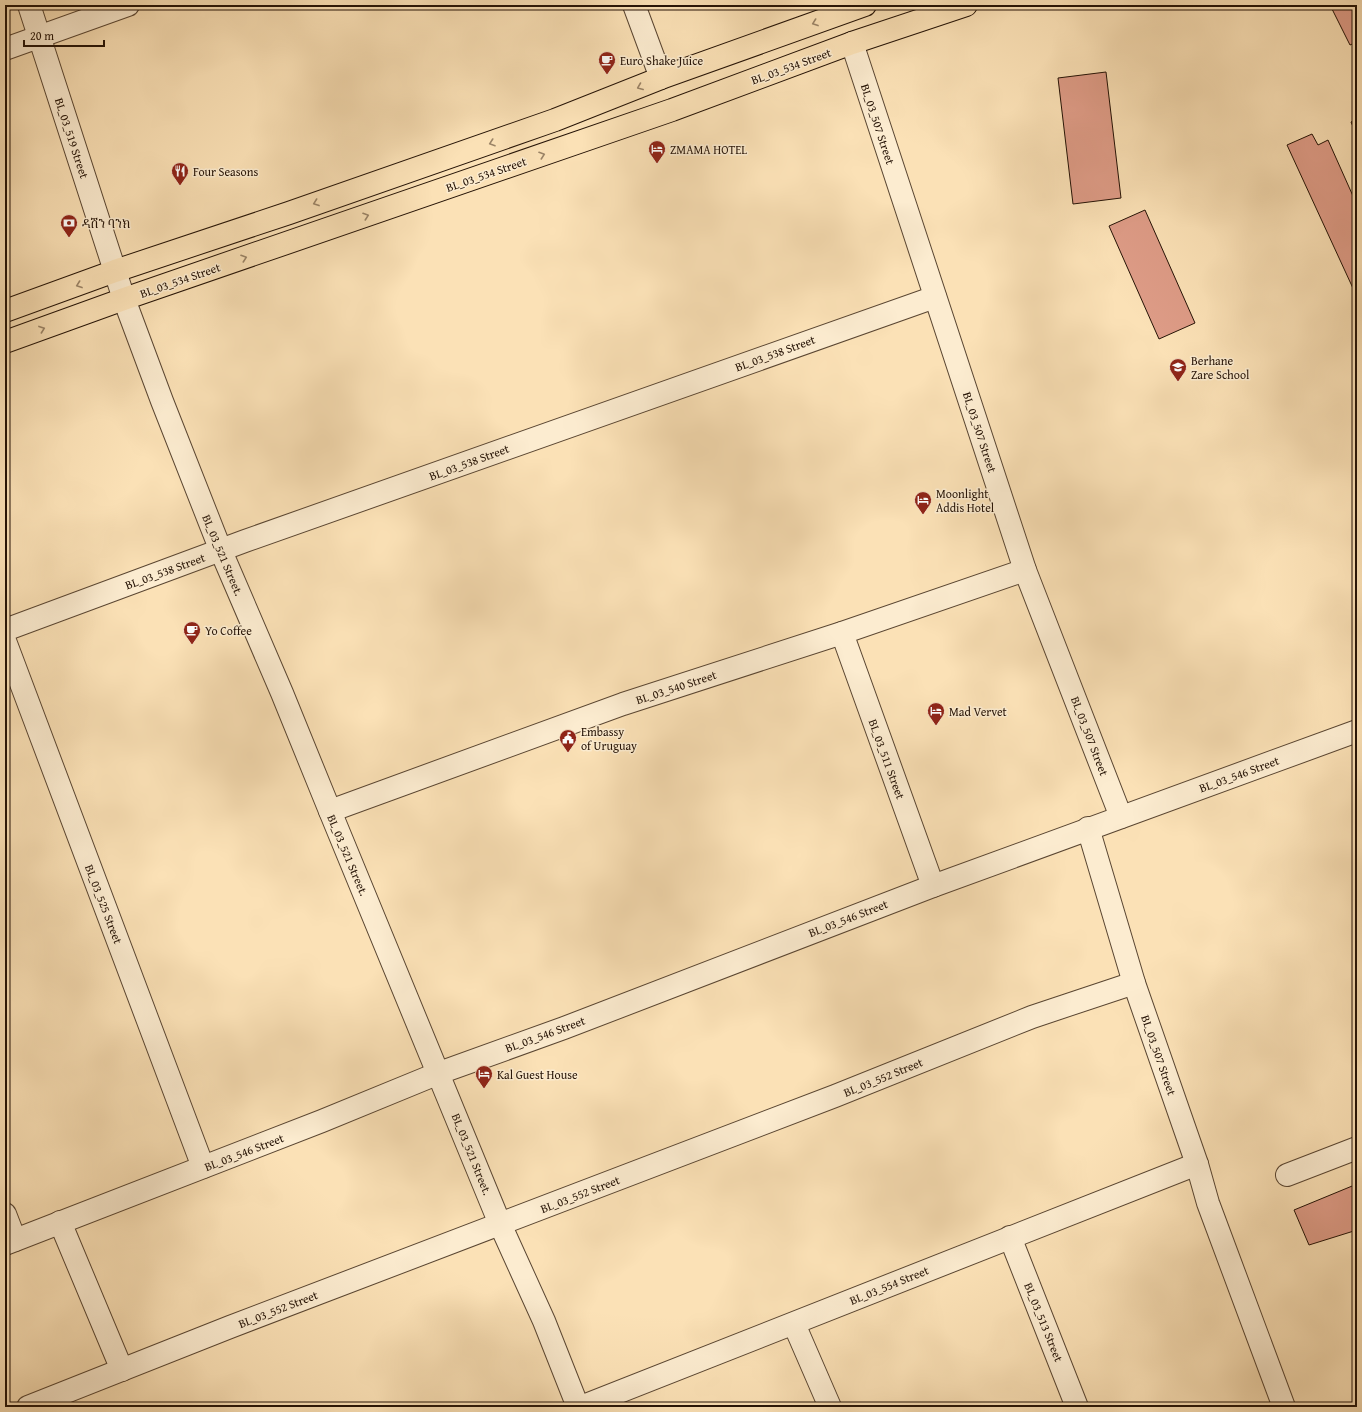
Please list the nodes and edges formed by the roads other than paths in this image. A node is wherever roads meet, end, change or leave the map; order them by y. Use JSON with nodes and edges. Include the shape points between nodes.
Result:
{"nodes":[{"id":1,"x":29,"y":5,"type":"edge"},
{"id":2,"x":128,"y":5,"type":"edge"},
{"id":3,"x":634,"y":5,"type":"edge"},
{"id":4,"x":865,"y":5,"type":"edge"},
{"id":5,"x":966,"y":5,"type":"edge"},
{"id":6,"x":39,"y":37,"type":"junction"},
{"id":7,"x":852,"y":43,"type":"junction"},
{"id":8,"x":5,"y":49,"type":"edge"},
{"id":9,"x":661,"y":78,"type":"junction"},
{"id":10,"x":115,"y":272,"type":"junction"},
{"id":11,"x":935,"y":296,"type":"junction"},
{"id":12,"x":124,"y":299,"type":"junction"},
{"id":13,"x":5,"y":311,"type":"edge"},
{"id":14,"x":5,"y":342,"type":"edge"},
{"id":15,"x":221,"y":551,"type":"junction"},
{"id":16,"x":1025,"y":570,"type":"junction"},
{"id":17,"x":5,"y":630,"type":"edge"},
{"id":18,"x":842,"y":633,"type":"junction"},
{"id":19,"x":5,"y":641,"type":"edge"},
{"id":20,"x":1357,"y":731,"type":"edge"},
{"id":21,"x":330,"y":811,"type":"junction"},
{"id":22,"x":1121,"y":817,"type":"junction"},
{"id":23,"x":1088,"y":828,"type":"junction"},
{"id":24,"x":933,"y":886,"type":"junction"},
{"id":25,"x":1134,"y":983,"type":"junction"},
{"id":26,"x":439,"y":1073,"type":"junction"},
{"id":27,"x":1357,"y":1148,"type":"edge"},
{"id":28,"x":1197,"y":1164,"type":"junction"},
{"id":29,"x":203,"y":1167,"type":"junction"},
{"id":30,"x":1287,"y":1175,"type":"dead end"},
{"id":31,"x":5,"y":1214,"type":"edge"},
{"id":32,"x":60,"y":1222,"type":"junction"},
{"id":33,"x":500,"y":1224,"type":"junction"},
{"id":34,"x":1010,"y":1237,"type":"junction"},
{"id":35,"x":10,"y":1242,"type":"edge"},
{"id":36,"x":794,"y":1324,"type":"junction"},
{"id":37,"x":122,"y":1370,"type":"junction"},
{"id":38,"x":76,"y":1398,"type":"edge"},
{"id":39,"x":28,"y":1407,"type":"edge"},
{"id":40,"x":578,"y":1407,"type":"edge"},
{"id":41,"x":581,"y":1407,"type":"edge"},
{"id":42,"x":830,"y":1407,"type":"edge"},
{"id":43,"x":1077,"y":1407,"type":"edge"},
{"id":44,"x":1284,"y":1407,"type":"edge"}],
"edges":[{"from":1,"to":6,"type":"street","name":"BL_03_519 Street"},
{"from":2,"to":6,"type":"street"},
{"from":3,"to":9,"type":"street"},
{"from":4,"to":9,"type":"main road","one_way":true},
{"from":5,"to":7,"type":"main road","name":"BL_03_534 Street"},
{"from":6,"to":8,"type":"street"},
{"from":6,"to":10,"type":"street","name":"BL_03_519 Street"},
{"from":7,"to":11,"type":"street","name":"BL_03_507 Street"},
{"from":12,"to":7,"type":"main road","name":"BL_03_534 Street","one_way":true,"via":[[672,110]]},
{"from":9,"to":10,"type":"main road","one_way":true,"via":[[555,120]]},
{"from":10,"to":12,"type":"street","name":"BL_03_519 Street"},
{"from":10,"to":13,"type":"main road","one_way":true},
{"from":11,"to":15,"type":"street","name":"BL_03_538 Street"},
{"from":11,"to":16,"type":"street","name":"BL_03_507 Street"},
{"from":14,"to":12,"type":"main road","name":"BL_03_534 Street","one_way":true},
{"from":12,"to":15,"type":"street","name":"BL_03_521 Street."},
{"from":15,"to":17,"type":"street","name":"BL_03_538 Street"},
{"from":15,"to":21,"type":"street","name":"BL_03_521 Street."},
{"from":16,"to":18,"type":"street","name":"BL_03_540 Street"},
{"from":16,"to":22,"type":"street","name":"BL_03_507 Street"},
{"from":18,"to":21,"type":"street","name":"BL_03_540 Street","via":[[623,704]]},
{"from":18,"to":24,"type":"street","name":"BL_03_511 Street"},
{"from":19,"to":29,"type":"street","name":"BL_03_525 Street"},
{"from":20,"to":22,"type":"street","name":"BL_03_546 Street"},
{"from":21,"to":26,"type":"street","name":"BL_03_521 Street."},
{"from":22,"to":23,"type":"street"},
{"from":23,"to":24,"type":"street","name":"BL_03_546 Street"},
{"from":23,"to":25,"type":"street","name":"BL_03_507 Street"},
{"from":24,"to":26,"type":"street","name":"BL_03_546 Street","via":[[564,1028]]},
{"from":25,"to":28,"type":"street","name":"BL_03_507 Street"},
{"from":25,"to":33,"type":"street","name":"BL_03_552 Street","via":[[1032,1017],[828,1099]]},
{"from":26,"to":29,"type":"street","name":"BL_03_546 Street"},
{"from":26,"to":33,"type":"street","name":"BL_03_521 Street."},
{"from":27,"to":30,"type":"street"},
{"from":28,"to":34,"type":"street","name":"BL_03_554 Street"},
{"from":28,"to":44,"type":"street","name":"BL_03_507 Street","via":[[1208,1203]]},
{"from":29,"to":32,"type":"street","name":"BL_03_546 Street"},
{"from":31,"to":35,"type":"street"},
{"from":32,"to":35,"type":"street","name":"BL_03_546 Street"},
{"from":32,"to":37,"type":"street"},
{"from":33,"to":37,"type":"street","name":"BL_03_552 Street"},
{"from":33,"to":40,"type":"street","name":"BL_03_521 Street.","via":[[544,1321]]},
{"from":34,"to":36,"type":"street","name":"BL_03_554 Street"},
{"from":34,"to":43,"type":"street","name":"BL_03_513 Street"},
{"from":36,"to":41,"type":"street","name":"BL_03_554 Street"},
{"from":36,"to":42,"type":"street"},
{"from":37,"to":38,"type":"street","name":"BL_03_552 Street"},
{"from":38,"to":39,"type":"street","name":"BL_03_552 Street"}]}
